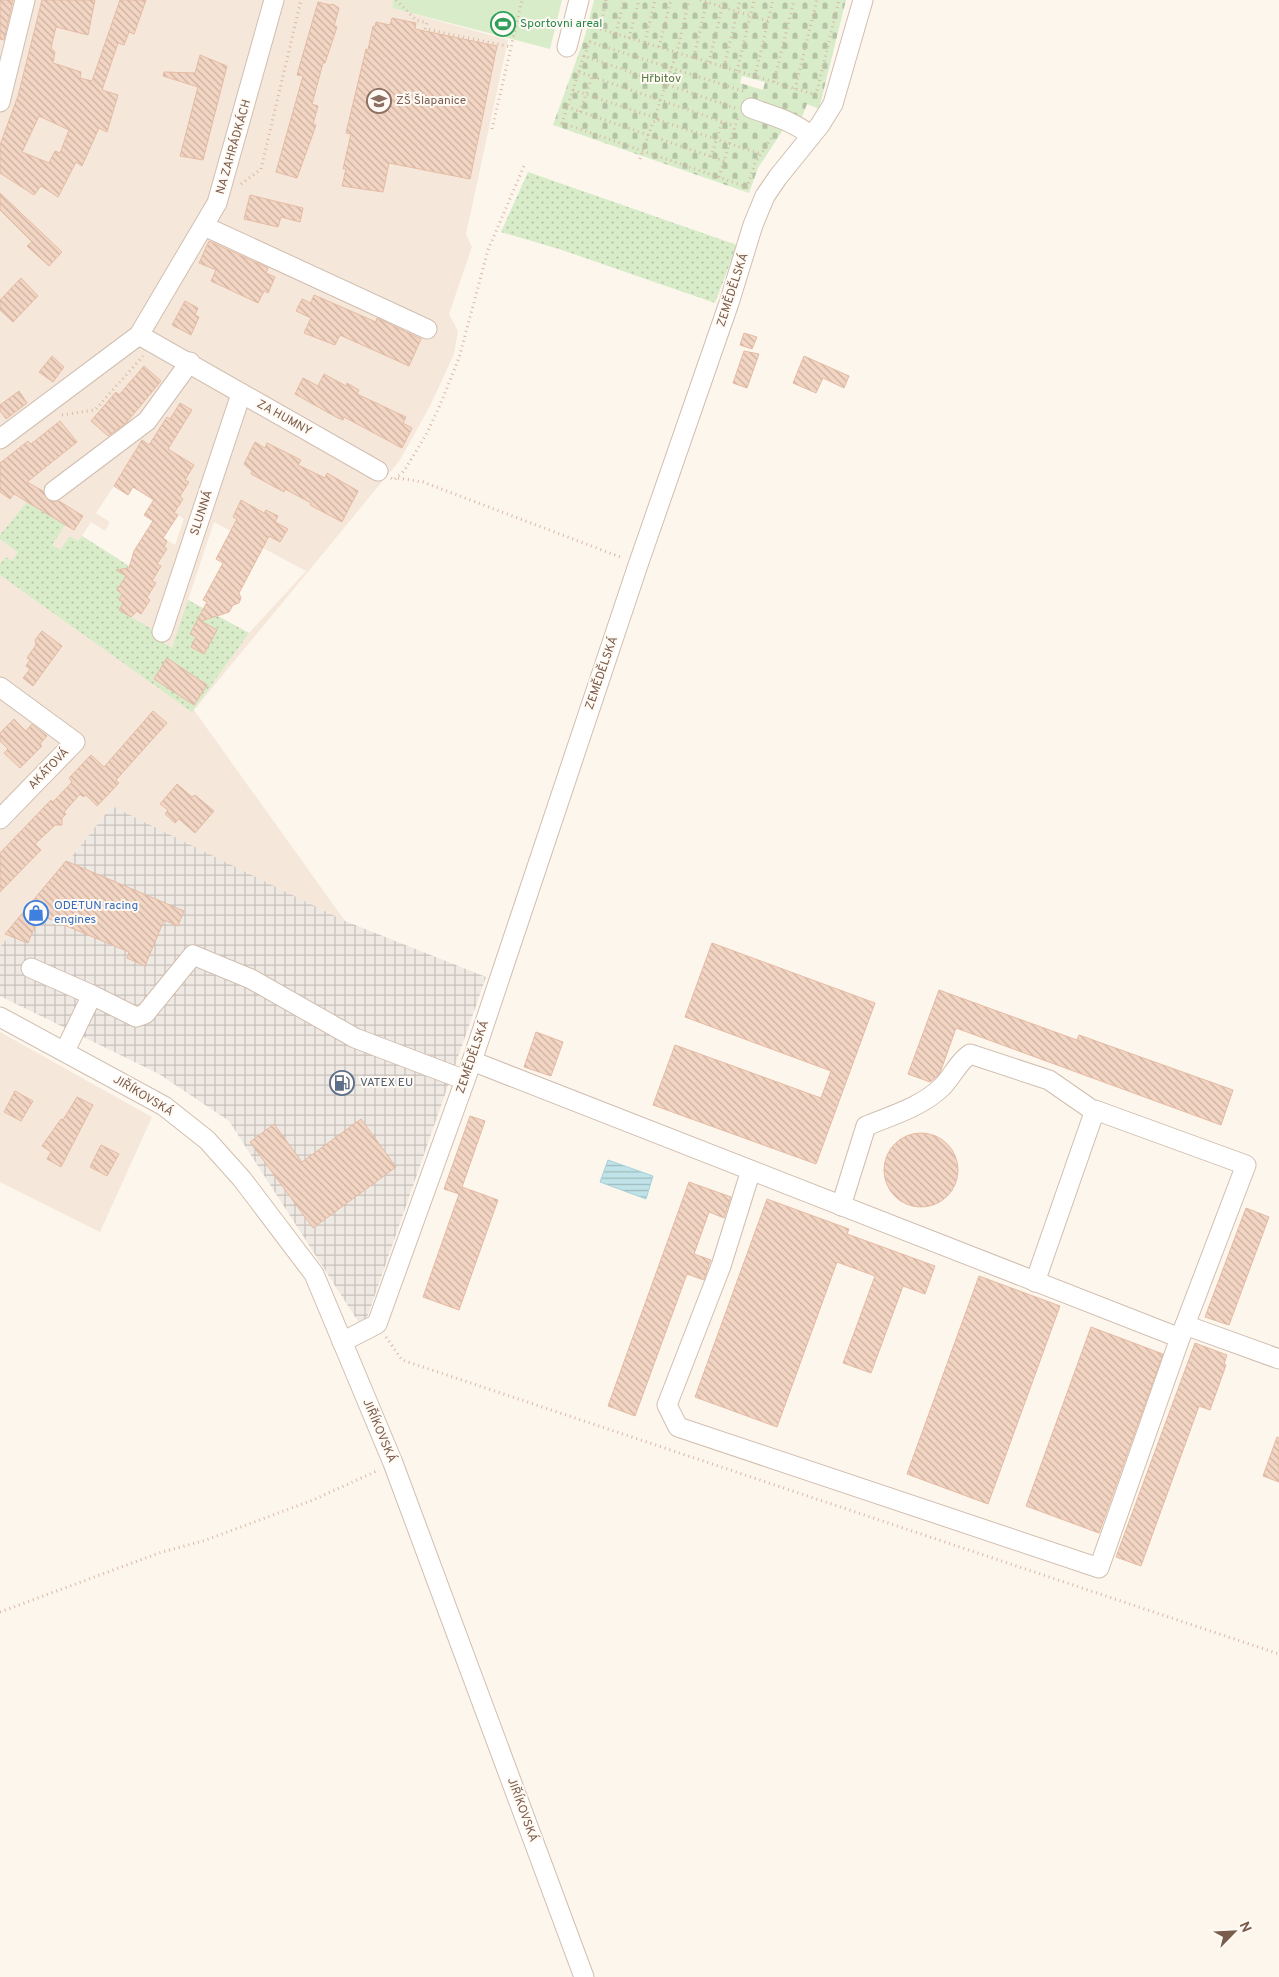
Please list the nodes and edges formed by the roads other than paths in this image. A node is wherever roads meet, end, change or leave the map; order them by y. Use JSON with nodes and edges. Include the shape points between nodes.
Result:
{"nodes":[{"id":1,"x":25,"y":0,"type":"edge"},
{"id":2,"x":274,"y":0,"type":"edge"},
{"id":3,"x":579,"y":0,"type":"edge"},
{"id":4,"x":863,"y":0,"type":"edge"},
{"id":5,"x":567,"y":47,"type":"dead end"},
{"id":6,"x":0,"y":102,"type":"edge"},
{"id":7,"x":744,"y":114,"type":"road end"},
{"id":8,"x":811,"y":136,"type":"junction"},
{"id":9,"x":204,"y":226,"type":"junction"},
{"id":10,"x":427,"y":329,"type":"dead end"},
{"id":11,"x":142,"y":336,"type":"junction"},
{"id":12,"x":190,"y":362,"type":"junction"},
{"id":13,"x":241,"y":394,"type":"junction"},
{"id":14,"x":0,"y":439,"type":"edge"},
{"id":15,"x":378,"y":471,"type":"road end"},
{"id":16,"x":54,"y":491,"type":"dead end"},
{"id":17,"x":162,"y":632,"type":"dead end"},
{"id":18,"x":0,"y":687,"type":"edge"},
{"id":19,"x":0,"y":819,"type":"edge"},
{"id":20,"x":31,"y":968,"type":"dead end"},
{"id":21,"x":92,"y":995,"type":"junction"},
{"id":22,"x":0,"y":1017,"type":"edge"},
{"id":23,"x":65,"y":1051,"type":"junction"},
{"id":24,"x":472,"y":1061,"type":"junction"},
{"id":25,"x":465,"y":1080,"type":"junction"},
{"id":26,"x":1088,"y":1107,"type":"dead end"},
{"id":27,"x":751,"y":1170,"type":"junction"},
{"id":28,"x":841,"y":1206,"type":"junction"},
{"id":29,"x":1035,"y":1282,"type":"junction"},
{"id":30,"x":1182,"y":1332,"type":"junction"},
{"id":31,"x":342,"y":1342,"type":"junction"},
{"id":32,"x":1279,"y":1359,"type":"edge"},
{"id":33,"x":584,"y":1977,"type":"edge"}],
"edges":[{"from":1,"to":6,"type":"street"},
{"from":2,"to":9,"type":"street","name":"NA ZAHRÁDKÁCH","via":[[219,198]]},
{"from":3,"to":5,"type":"street"},
{"from":4,"to":8,"type":"street","name":"ZEMĚDĚLSKÁ","via":[[834,104]]},
{"from":7,"to":8,"type":"street","via":[[789,121]]},
{"from":8,"to":24,"type":"street","name":"ZEMĚDĚLSKÁ","via":[[765,196],[753,225]]},
{"from":9,"to":10,"type":"street"},
{"from":9,"to":11,"type":"street","name":"NA ZAHRÁDKÁCH"},
{"from":11,"to":12,"type":"street"},
{"from":11,"to":14,"type":"street","name":"NA ZAHRÁDKÁCH"},
{"from":12,"to":13,"type":"street","name":"ZA HUMNY"},
{"from":12,"to":16,"type":"street","via":[[147,421]]},
{"from":13,"to":15,"type":"street","name":"ZA HUMNY"},
{"from":13,"to":17,"type":"street","name":"SLUNNÁ"},
{"from":18,"to":19,"type":"street","name":"AKÁTOVÁ","via":[[74,742]]},
{"from":20,"to":21,"type":"street"},
{"from":21,"to":23,"type":"street"},
{"from":21,"to":25,"type":"street","via":[[136,1018],[145,1014],[193,955],[251,979],[355,1038]]},
{"from":22,"to":23,"type":"street","name":"JIŘÍKOVSKÁ"},
{"from":23,"to":31,"type":"street","name":"JIŘÍKOVSKÁ","via":[[164,1106],[207,1140],[242,1179],[314,1274]]},
{"from":24,"to":25,"type":"street","name":"ZEMĚDĚLSKÁ"},
{"from":24,"to":27,"type":"street"},
{"from":25,"to":31,"type":"street","name":"ZEMĚDĚLSKÁ","via":[[377,1324]]},
{"from":26,"to":28,"type":"street","via":[[1049,1080],[970,1054],[960,1061],[943,1086],[914,1108],[866,1126]]},
{"from":27,"to":28,"type":"street"},
{"from":27,"to":30,"type":"street","via":[[721,1266],[667,1405],[678,1428],[1099,1568]]},
{"from":28,"to":29,"type":"street"},
{"from":29,"to":30,"type":"street"},
{"from":29,"to":30,"type":"street","via":[[1095,1110],[1246,1165]]},
{"from":30,"to":32,"type":"street"},
{"from":31,"to":33,"type":"street","name":"JIŘÍKOVSKÁ","via":[[393,1464]]}]}
